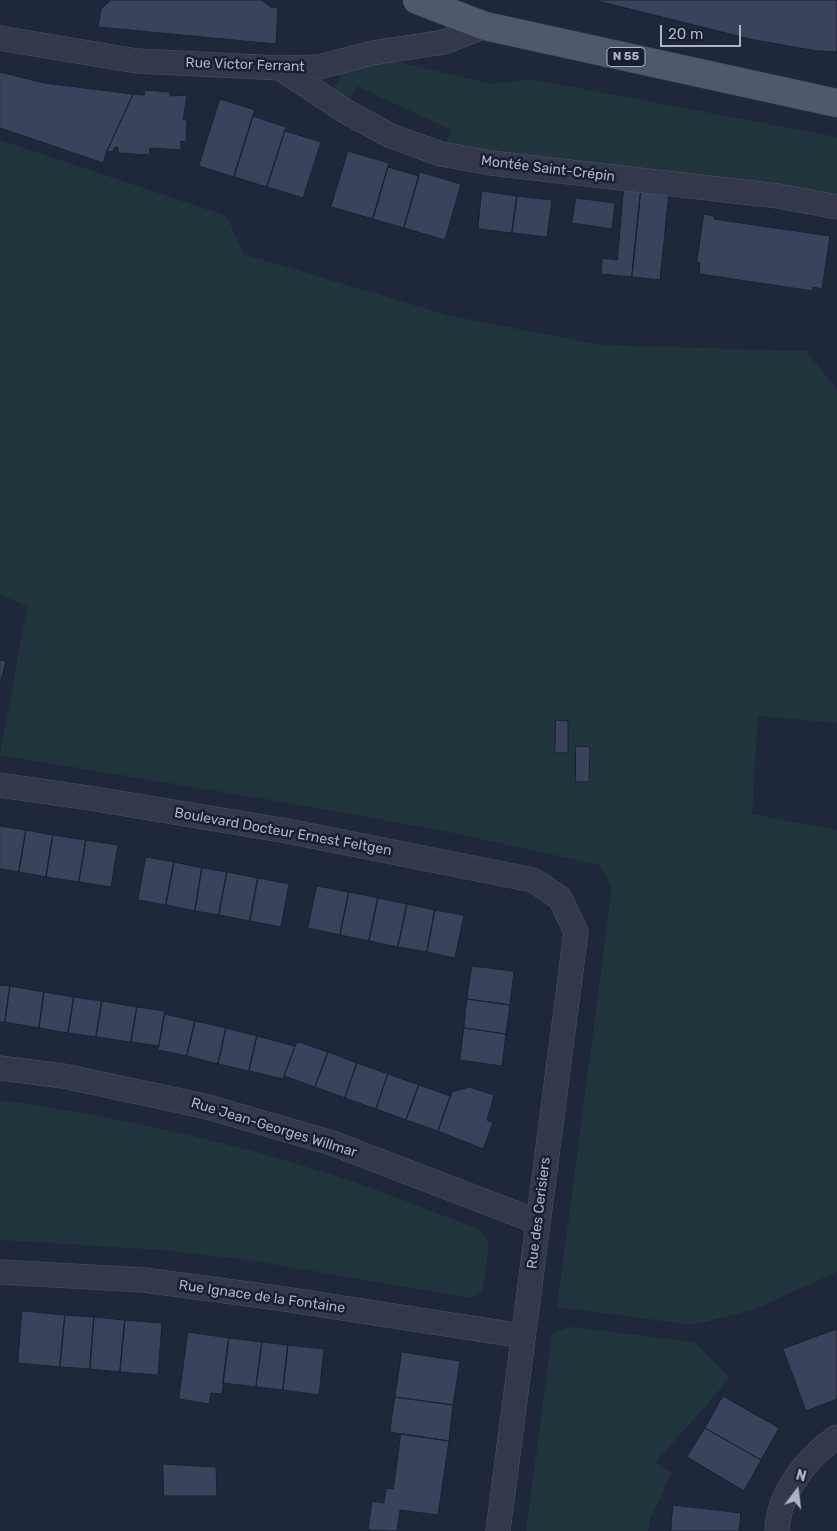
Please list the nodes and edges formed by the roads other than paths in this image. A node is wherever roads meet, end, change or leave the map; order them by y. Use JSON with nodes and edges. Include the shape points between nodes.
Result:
{"nodes":[{"id":1,"x":417,"y":0,"type":"edge"},
{"id":2,"x":485,"y":26,"type":"junction"},
{"id":3,"x":0,"y":38,"type":"edge"},
{"id":4,"x":280,"y":68,"type":"junction"},
{"id":5,"x":837,"y":104,"type":"edge"},
{"id":6,"x":837,"y":207,"type":"edge"},
{"id":7,"x":0,"y":785,"type":"edge"},
{"id":8,"x":560,"y":898,"type":"joint"},
{"id":9,"x":0,"y":1068,"type":"edge"},
{"id":10,"x":538,"y":1222,"type":"junction"},
{"id":11,"x":0,"y":1272,"type":"edge"},
{"id":12,"x":523,"y":1336,"type":"junction"},
{"id":13,"x":837,"y":1437,"type":"edge"},
{"id":14,"x":498,"y":1531,"type":"edge"},
{"id":15,"x":777,"y":1531,"type":"edge"}],
"edges":[{"from":1,"to":2,"type":"main road","number":"N 55"},
{"from":2,"to":4,"type":"street","name":"Rue Victor Ferrant","via":[[444,42],[372,53],[319,67]]},
{"from":2,"to":5,"type":"main road","number":"N 55"},
{"from":3,"to":4,"type":"street","name":"Rue Victor Ferrant","via":[[137,61]]},
{"from":4,"to":6,"type":"street","name":"Montée Saint-Crépin","via":[[345,111],[391,136],[440,154],[491,163],[778,196]]},
{"from":7,"to":8,"type":"street","name":"Boulevard Docteur Ernest Feltgen","via":[[287,831],[533,880]]},
{"from":8,"to":10,"type":"street","name":"Rue des Cerisiers","via":[[576,932]]},
{"from":9,"to":10,"type":"street","name":"Rue Jean-Georges Willmar","via":[[72,1078],[227,1112],[332,1143]]},
{"from":10,"to":12,"type":"street","name":"Rue des Cerisiers"},
{"from":11,"to":12,"type":"street","name":"Rue Ignace de la Fontaine","via":[[144,1280]]},
{"from":12,"to":14,"type":"street","name":"Rue des Cerisiers"},
{"from":13,"to":15,"type":"street","via":[[814,1455],[785,1497]]}]}
